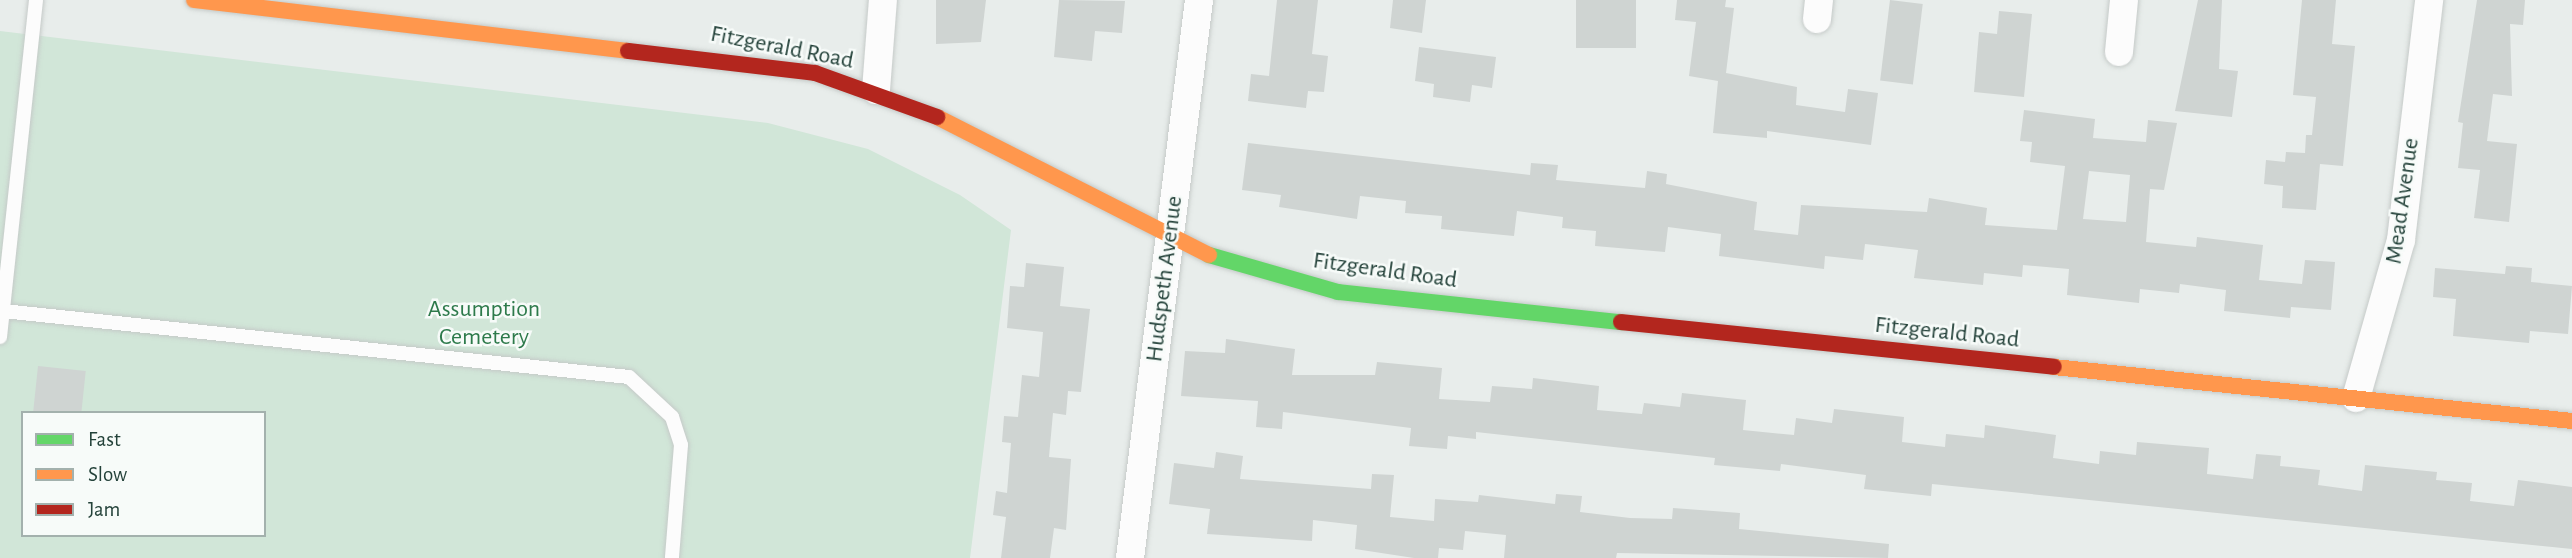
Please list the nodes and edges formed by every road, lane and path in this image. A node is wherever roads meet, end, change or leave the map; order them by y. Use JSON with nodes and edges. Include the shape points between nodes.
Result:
{"nodes":[{"id":1,"x":36,"y":0,"type":"edge"},
{"id":2,"x":194,"y":0,"type":"edge"},
{"id":3,"x":883,"y":0,"type":"edge"},
{"id":4,"x":1199,"y":0,"type":"edge"},
{"id":5,"x":2124,"y":0,"type":"edge"},
{"id":6,"x":2429,"y":0,"type":"edge"},
{"id":7,"x":2119,"y":52,"type":"dead end"},
{"id":8,"x":876,"y":90,"type":"junction"},
{"id":9,"x":1170,"y":240,"type":"junction"},
{"id":10,"x":3,"y":311,"type":"junction"},
{"id":11,"x":0,"y":337,"type":"edge"},
{"id":12,"x":2356,"y":398,"type":"junction"},
{"id":13,"x":2572,"y":421,"type":"edge"},
{"id":14,"x":672,"y":558,"type":"edge"},
{"id":15,"x":1130,"y":558,"type":"edge"}],
"edges":[{"from":1,"to":10,"type":"lane"},
{"from":2,"to":8,"type":"main road","name":"Fitzgerald Road","via":[[750,60]]},
{"from":3,"to":8,"type":"street"},
{"from":4,"to":9,"type":"street","name":"Hudspeth Avenue"},
{"from":5,"to":7,"type":"street"},
{"from":6,"to":12,"type":"street","name":"Mead Avenue","via":[[2401,240]]},
{"from":8,"to":9,"type":"main road","name":"Fitzgerald Road","via":[[1003,149]]},
{"from":9,"to":12,"type":"main road","name":"Fitzgerald Road","via":[[1253,271],[1338,292]]},
{"from":9,"to":15,"type":"street","name":"Hudspeth Avenue"},
{"from":10,"to":11,"type":"lane"},
{"from":10,"to":14,"type":"lane","via":[[629,377],[666,409],[681,445]]},
{"from":12,"to":13,"type":"main road","name":"Fitzgerald Road"}]}
